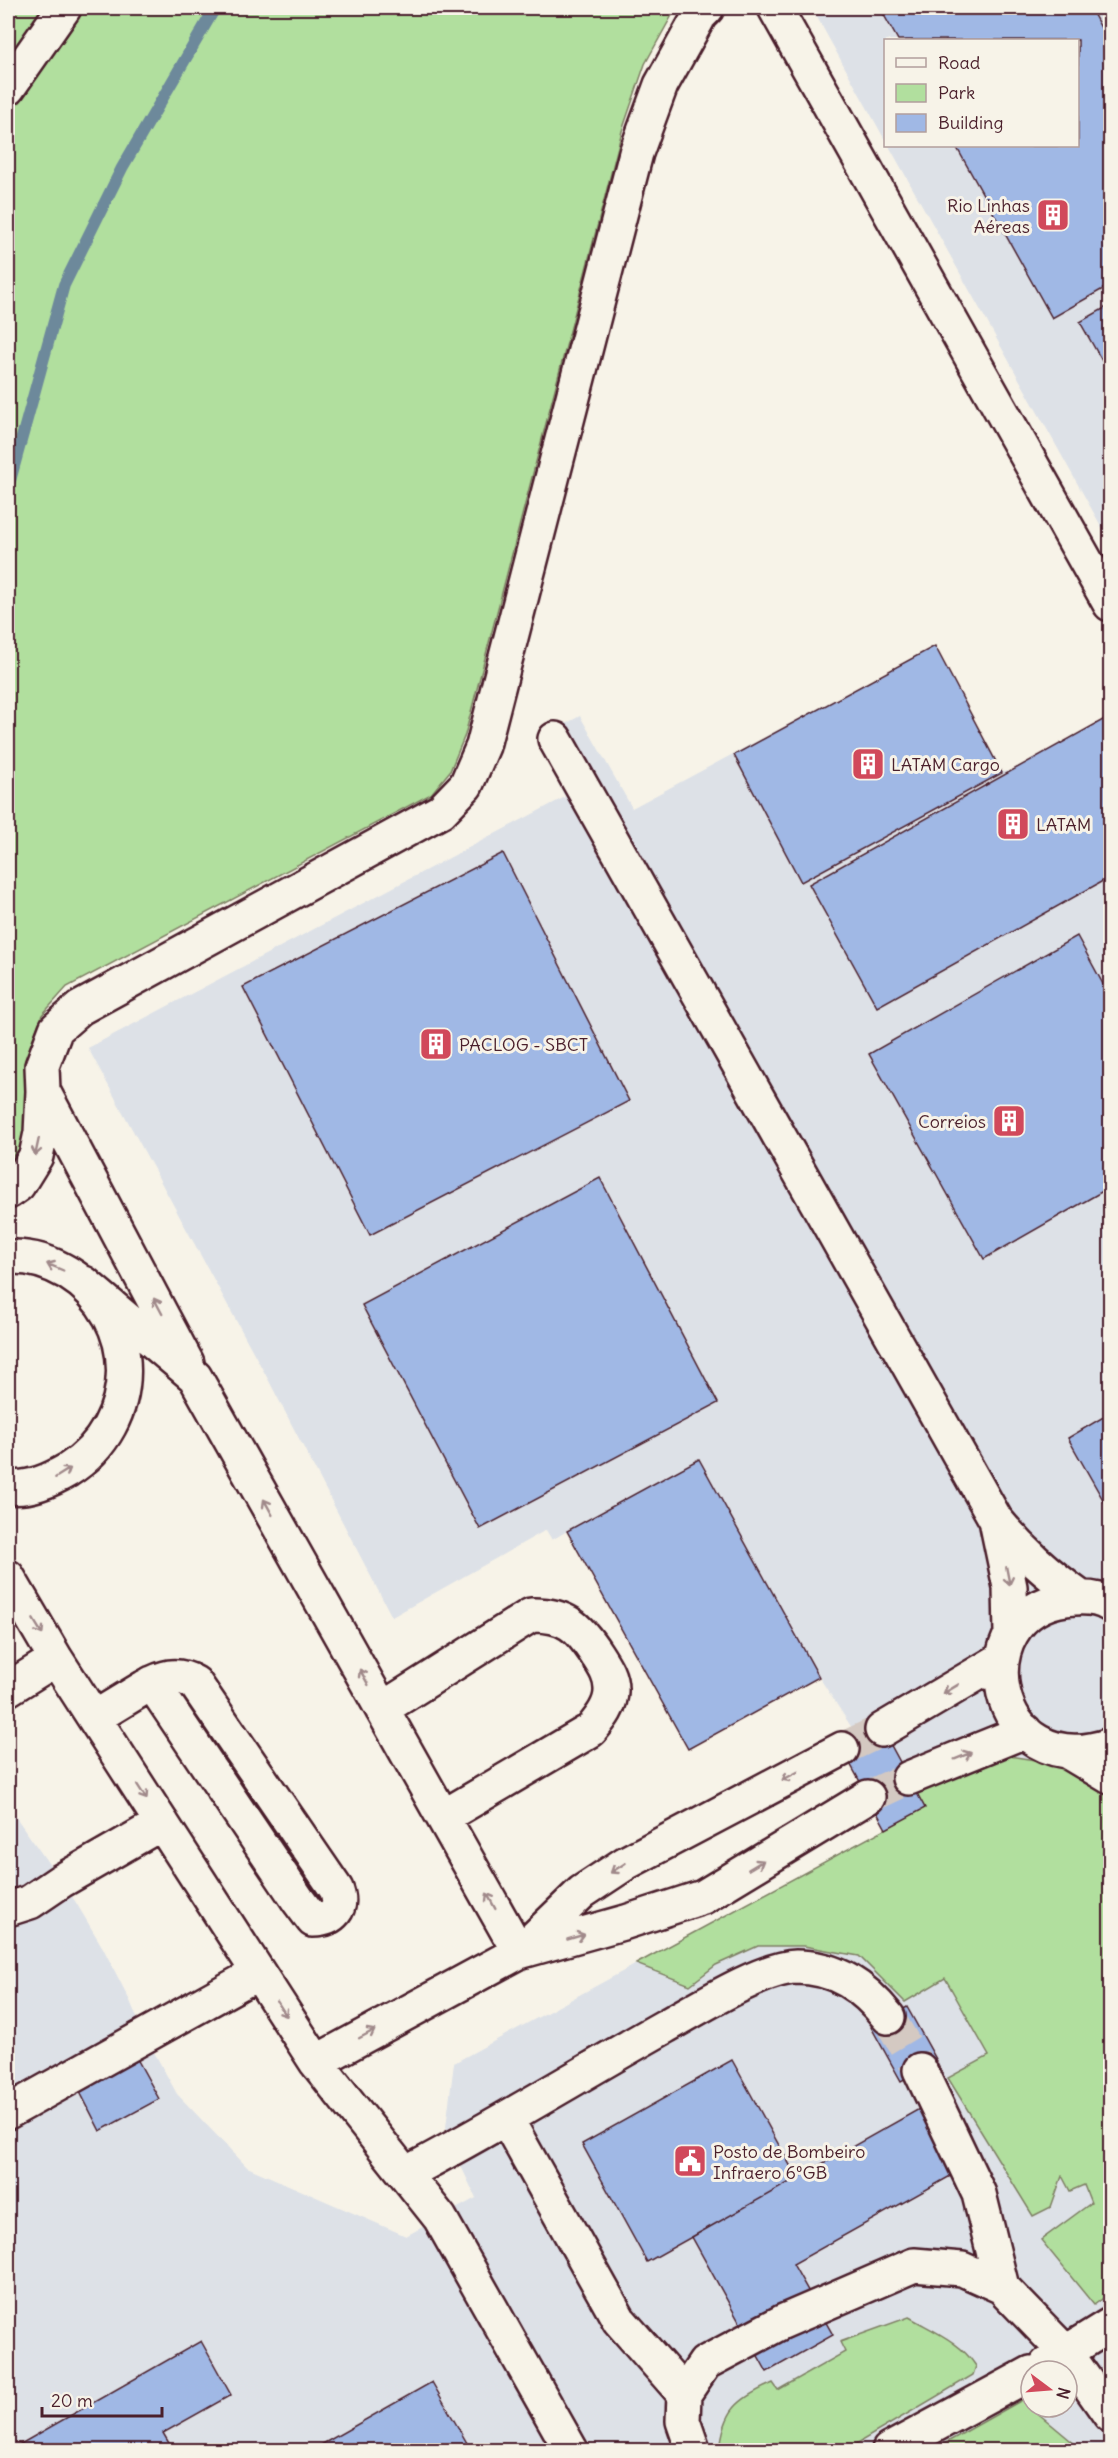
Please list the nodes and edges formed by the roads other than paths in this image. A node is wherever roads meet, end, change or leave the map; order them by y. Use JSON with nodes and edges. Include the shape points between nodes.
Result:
{"nodes":[{"id":1,"x":64,"y":8,"type":"edge"},
{"id":2,"x":707,"y":8,"type":"edge"},
{"id":3,"x":775,"y":8,"type":"edge"},
{"id":4,"x":8,"y":88,"type":"edge"},
{"id":5,"x":1110,"y":603,"type":"edge"},
{"id":6,"x":555,"y":739,"type":"dead end"},
{"id":7,"x":43,"y":1091,"type":"junction"},
{"id":8,"x":8,"y":1192,"type":"edge"},
{"id":9,"x":8,"y":1257,"type":"edge"},
{"id":10,"x":84,"y":1283,"type":"junction"},
{"id":11,"x":195,"y":1377,"type":"junction"},
{"id":12,"x":8,"y":1487,"type":"edge"},
{"id":13,"x":996,"y":1520,"type":"junction"},
{"id":14,"x":8,"y":1577,"type":"edge"},
{"id":15,"x":1095,"y":1601,"type":"edge"},
{"id":16,"x":1006,"y":1647,"type":"junction"},
{"id":17,"x":56,"y":1659,"type":"junction"},
{"id":18,"x":152,"y":1683,"type":"junction"},
{"id":19,"x":8,"y":1689,"type":"edge"},
{"id":20,"x":382,"y":1709,"type":"junction"},
{"id":21,"x":94,"y":1718,"type":"junction"},
{"id":22,"x":882,"y":1730,"type":"tunnel mouth"},
{"id":23,"x":1024,"y":1731,"type":"junction"},
{"id":24,"x":1110,"y":1745,"type":"edge"},
{"id":25,"x":842,"y":1749,"type":"tunnel mouth"},
{"id":26,"x":1068,"y":1752,"type":"junction"},
{"id":27,"x":1110,"y":1777,"type":"edge"},
{"id":28,"x":909,"y":1778,"type":"tunnel mouth"},
{"id":29,"x":868,"y":1797,"type":"tunnel mouth"},
{"id":30,"x":443,"y":1817,"type":"junction"},
{"id":31,"x":162,"y":1823,"type":"junction"},
{"id":32,"x":8,"y":1909,"type":"edge"},
{"id":33,"x":519,"y":1952,"type":"junction"},
{"id":34,"x":258,"y":1972,"type":"junction"},
{"id":35,"x":888,"y":2017,"type":"tunnel mouth"},
{"id":36,"x":316,"y":2062,"type":"junction"},
{"id":37,"x":920,"y":2070,"type":"tunnel mouth"},
{"id":38,"x":8,"y":2112,"type":"edge"},
{"id":39,"x":506,"y":2118,"type":"junction"},
{"id":40,"x":405,"y":2174,"type":"junction"},
{"id":41,"x":1002,"y":2287,"type":"junction"},
{"id":42,"x":1110,"y":2325,"type":"edge"},
{"id":43,"x":1067,"y":2354,"type":"junction"},
{"id":44,"x":1058,"y":2359,"type":"edge"},
{"id":45,"x":1019,"y":2380,"type":"edge"},
{"id":46,"x":684,"y":2394,"type":"junction"},
{"id":47,"x":1110,"y":2415,"type":"edge"},
{"id":48,"x":571,"y":2451,"type":"edge"},
{"id":49,"x":693,"y":2451,"type":"edge"},
{"id":50,"x":889,"y":2451,"type":"edge"}],
"edges":[{"from":1,"to":4,"type":"street"},
{"from":2,"to":7,"type":"street","via":[[661,85],[636,153],[483,746],[466,785],[441,811],[80,1008],[56,1029],[42,1066]]},
{"from":3,"to":5,"type":"street"},
{"from":6,"to":13,"type":"street"},
{"from":7,"to":8,"type":"street","one_way":true,"via":[[36,1156],[18,1185]]},
{"from":11,"to":7,"type":"street","one_way":true},
{"from":10,"to":9,"type":"street","one_way":true,"via":[[55,1265]]},
{"from":10,"to":11,"type":"street"},
{"from":12,"to":10,"type":"street","one_way":true,"via":[[52,1479],[86,1458],[110,1427],[123,1390],[123,1351],[110,1314]]},
{"from":20,"to":11,"type":"street","one_way":true},
{"from":13,"to":15,"type":"street","via":[[1020,1550],[1045,1572]]},
{"from":13,"to":16,"type":"street","one_way":true,"via":[[1010,1587]]},
{"from":14,"to":17,"type":"street","one_way":true},
{"from":15,"to":16,"type":"street","via":[[1053,1601],[1030,1614]]},
{"from":16,"to":22,"type":"street","one_way":true},
{"from":16,"to":23,"type":"street","via":[[1001,1685],[1009,1710]]},
{"from":17,"to":19,"type":"street"},
{"from":17,"to":21,"type":"street"},
{"from":18,"to":18,"type":"street","via":[[169,1676],[195,1683],[336,1889],[338,1909],[332,1916],[314,1920],[298,1900]]},
{"from":18,"to":21,"type":"street"},
{"from":20,"to":30,"type":"street"},
{"from":20,"to":30,"type":"street","via":[[531,1615],[550,1614],[583,1633],[608,1672],[612,1691],[606,1711],[591,1730]]},
{"from":21,"to":31,"type":"street","one_way":true},
{"from":23,"to":26,"type":"street","via":[[1044,1745]]},
{"from":28,"to":23,"type":"street","one_way":true},
{"from":24,"to":26,"type":"street"},
{"from":25,"to":33,"type":"street","one_way":true,"via":[[626,1863],[582,1892]]},
{"from":26,"to":27,"type":"street"},
{"from":33,"to":29,"type":"street","one_way":true,"via":[[703,1897]]},
{"from":33,"to":30,"type":"street","one_way":true},
{"from":31,"to":32,"type":"street","via":[[30,1902]]},
{"from":31,"to":34,"type":"street"},
{"from":36,"to":33,"type":"street","one_way":true},
{"from":34,"to":36,"type":"street","one_way":true},
{"from":34,"to":38,"type":"street"},
{"from":35,"to":39,"type":"street","via":[[871,1996],[831,1972],[795,1967],[774,1972],[725,1992]]},
{"from":36,"to":40,"type":"street"},
{"from":37,"to":41,"type":"street","via":[[979,2194]]},
{"from":39,"to":40,"type":"street"},
{"from":39,"to":46,"type":"street","via":[[619,2320]]},
{"from":40,"to":48,"type":"street","via":[[440,2218]]},
{"from":41,"to":43,"type":"street"},
{"from":41,"to":46,"type":"street","via":[[962,2269],[914,2265],[782,2322],[705,2363]]},
{"from":42,"to":43,"type":"street"},
{"from":43,"to":44,"type":"street"},
{"from":43,"to":47,"type":"street"},
{"from":45,"to":50,"type":"street"},
{"from":46,"to":49,"type":"street","via":[[683,2421]]}]}
